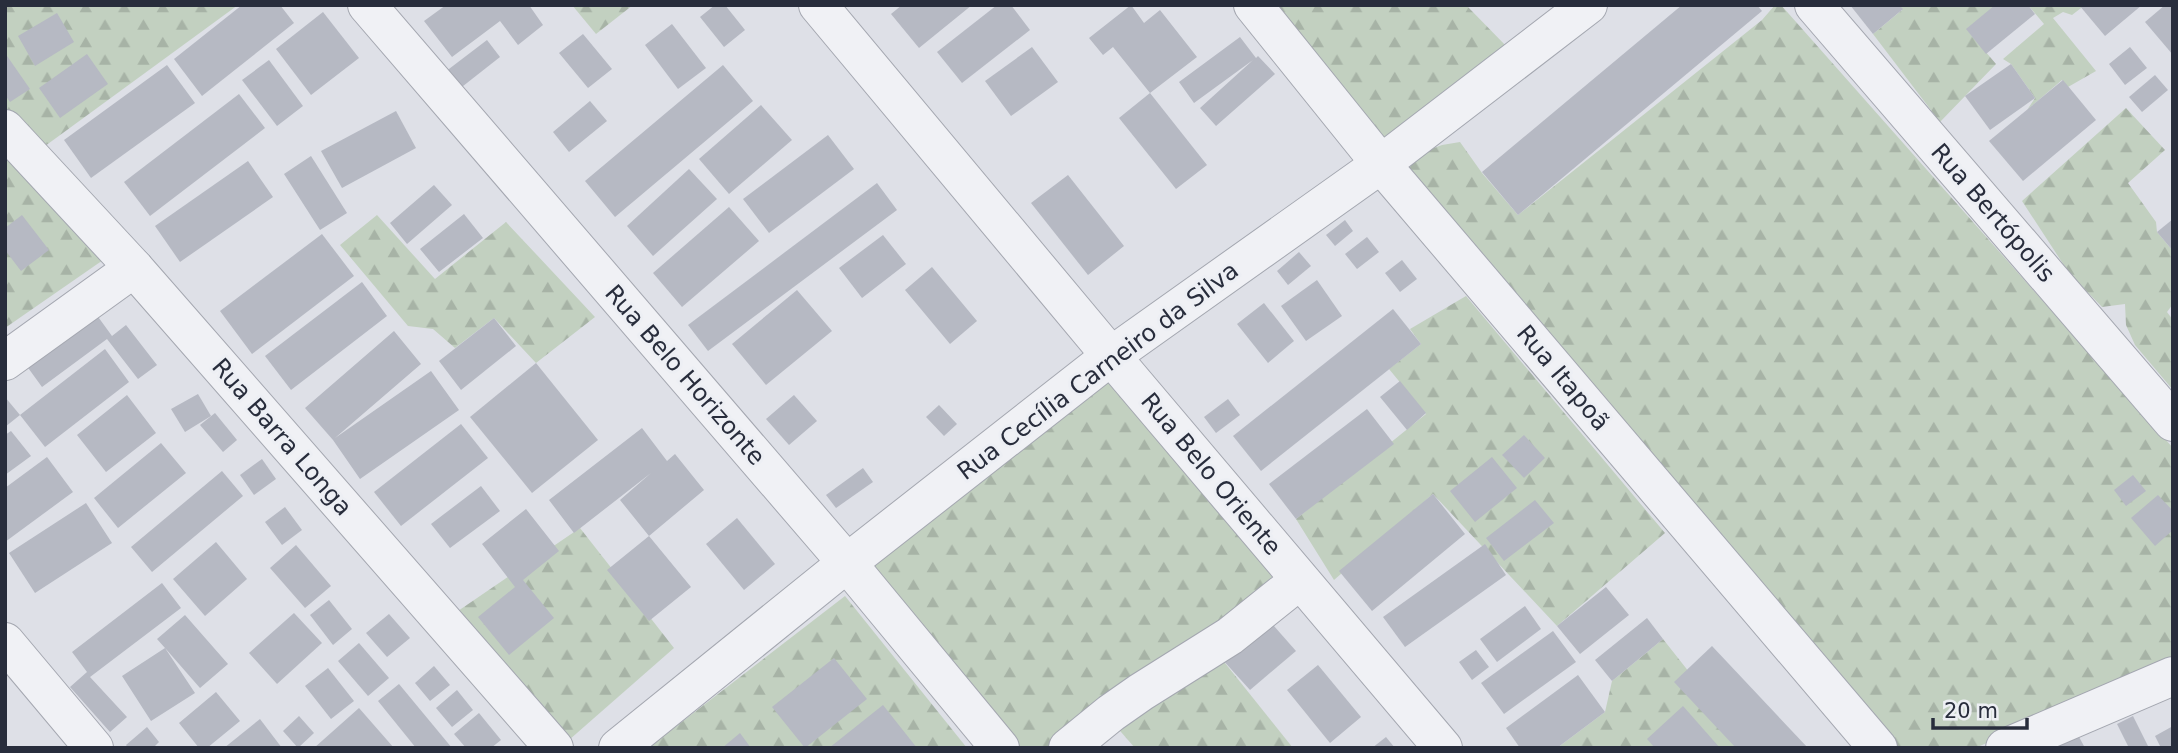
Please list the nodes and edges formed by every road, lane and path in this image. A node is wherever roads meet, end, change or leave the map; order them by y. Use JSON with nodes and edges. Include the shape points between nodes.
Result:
{"nodes":[{"id":1,"x":367,"y":5,"type":"edge"},
{"id":2,"x":818,"y":5,"type":"edge"},
{"id":3,"x":1253,"y":5,"type":"edge"},
{"id":4,"x":1588,"y":5,"type":"edge"},
{"id":5,"x":1814,"y":5,"type":"edge"},
{"id":6,"x":5,"y":129,"type":"edge"},
{"id":7,"x":1381,"y":164,"type":"junction"},
{"id":8,"x":134,"y":268,"type":"junction"},
{"id":9,"x":1111,"y":356,"type":"junction"},
{"id":10,"x":5,"y":361,"type":"edge"},
{"id":11,"x":2173,"y":422,"type":"edge"},
{"id":12,"x":847,"y":563,"type":"junction"},
{"id":13,"x":1300,"y":580,"type":"junction"},
{"id":14,"x":5,"y":642,"type":"edge"},
{"id":15,"x":2173,"y":676,"type":"edge"},
{"id":16,"x":94,"y":748,"type":"edge"},
{"id":17,"x":554,"y":748,"type":"edge"},
{"id":18,"x":618,"y":748,"type":"edge"},
{"id":19,"x":1000,"y":748,"type":"edge"},
{"id":20,"x":1068,"y":748,"type":"edge"},
{"id":21,"x":1443,"y":748,"type":"edge"},
{"id":22,"x":1878,"y":748,"type":"edge"},
{"id":23,"x":2004,"y":748,"type":"edge"}],
"edges":[{"from":1,"to":12,"type":"street","name":"Rua Belo Horizonte"},
{"from":2,"to":9,"type":"street","name":"Rua Belo Oriente"},
{"from":3,"to":7,"type":"street","name":"Rua Itapoã"},
{"from":4,"to":7,"type":"street","name":"Rua Cecília Carneiro da Silva"},
{"from":5,"to":11,"type":"street","name":"Rua Bertópolis"},
{"from":6,"to":8,"type":"street","name":"Rua Barra Longa"},
{"from":7,"to":9,"type":"street","name":"Rua Cecília Carneiro da Silva"},
{"from":7,"to":22,"type":"street","name":"Rua Itapoã"},
{"from":8,"to":10,"type":"street"},
{"from":8,"to":17,"type":"street","name":"Rua Barra Longa"},
{"from":9,"to":12,"type":"street","name":"Rua Cecília Carneiro da Silva"},
{"from":9,"to":13,"type":"street","name":"Rua Belo Oriente"},
{"from":12,"to":18,"type":"street","name":"Rua Cecília Carneiro da Silva"},
{"from":12,"to":19,"type":"street","name":"Rua Belo Horizonte"},
{"from":13,"to":20,"type":"street","via":[[1230,636],[1141,692]]},
{"from":13,"to":21,"type":"street","name":"Rua Belo Oriente"},
{"from":14,"to":16,"type":"street"},
{"from":15,"to":23,"type":"street"}]}
